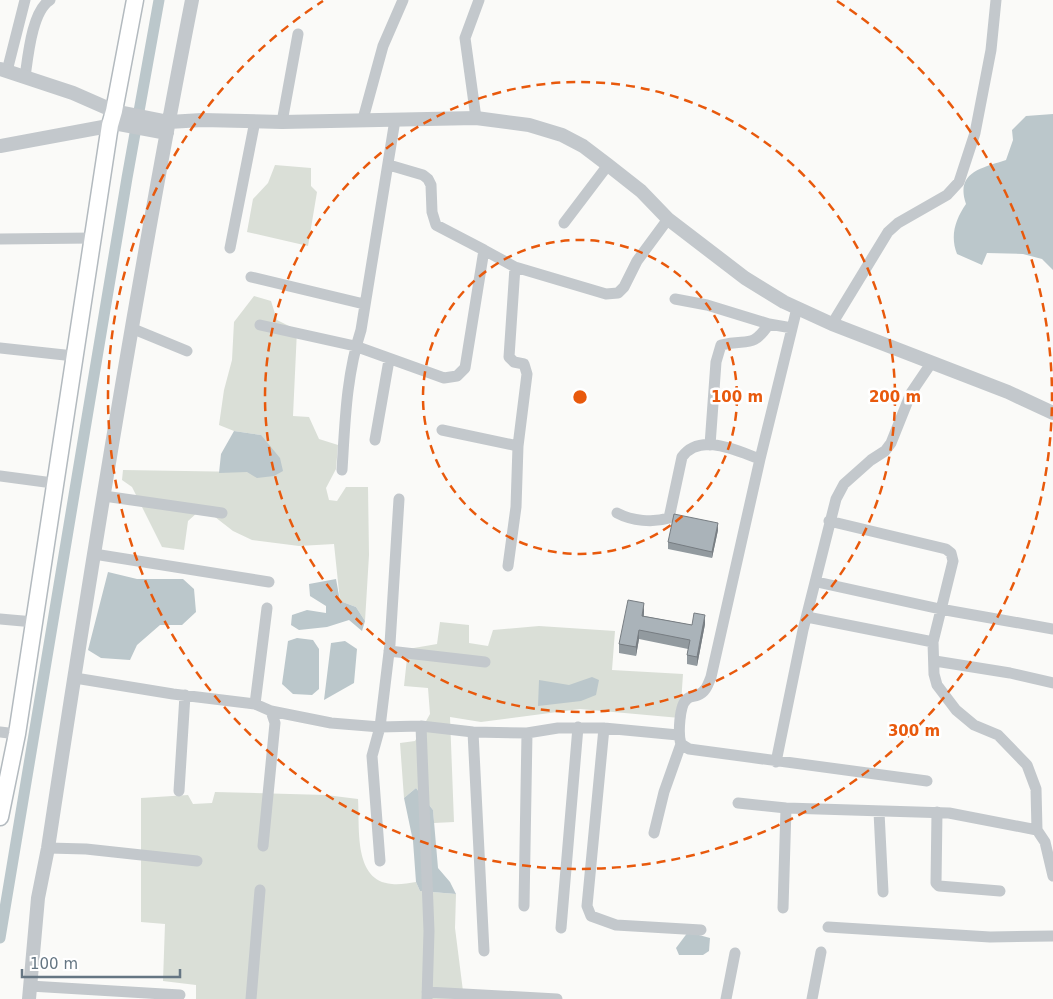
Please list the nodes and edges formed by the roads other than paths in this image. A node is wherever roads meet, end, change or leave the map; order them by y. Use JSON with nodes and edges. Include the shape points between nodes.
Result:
{"nodes":[{"id":1,"x":25,"y":0,"type":"edge"},
{"id":2,"x":50,"y":0,"type":"edge"},
{"id":3,"x":135,"y":0,"type":"edge"},
{"id":4,"x":192,"y":0,"type":"edge"},
{"id":5,"x":402,"y":0,"type":"edge"},
{"id":6,"x":479,"y":0,"type":"edge"},
{"id":7,"x":996,"y":0,"type":"edge"},
{"id":8,"x":298,"y":34,"type":"dead end"},
{"id":9,"x":4,"y":70,"type":"edge"},
{"id":10,"x":25,"y":77,"type":"junction"},
{"id":11,"x":476,"y":118,"type":"junction"},
{"id":12,"x":120,"y":119,"type":"junction"},
{"id":13,"x":363,"y":119,"type":"junction"},
{"id":14,"x":395,"y":120,"type":"junction"},
{"id":15,"x":255,"y":121,"type":"junction"},
{"id":16,"x":282,"y":122,"type":"junction"},
{"id":17,"x":162,"y":126,"type":"junction"},
{"id":18,"x":0,"y":146,"type":"edge"},
{"id":19,"x":389,"y":165,"type":"junction"},
{"id":20,"x":608,"y":165,"type":"junction"},
{"id":21,"x":668,"y":219,"type":"junction"},
{"id":22,"x":564,"y":223,"type":"dead end"},
{"id":23,"x":93,"y":238,"type":"junction"},
{"id":24,"x":0,"y":239,"type":"edge"},
{"id":25,"x":230,"y":248,"type":"dead end"},
{"id":26,"x":484,"y":250,"type":"junction"},
{"id":27,"x":515,"y":267,"type":"junction"},
{"id":28,"x":250,"y":277,"type":"dead end"},
{"id":29,"x":675,"y":299,"type":"dead end"},
{"id":30,"x":364,"y":304,"type":"junction"},
{"id":31,"x":798,"y":308,"type":"junction"},
{"id":32,"x":769,"y":324,"type":"junction"},
{"id":33,"x":832,"y":324,"type":"junction"},
{"id":34,"x":260,"y":325,"type":"dead end"},
{"id":35,"x":131,"y":328,"type":"junction"},
{"id":36,"x":792,"y":328,"type":"junction"},
{"id":37,"x":356,"y":346,"type":"junction"},
{"id":38,"x":0,"y":348,"type":"edge"},
{"id":39,"x":186,"y":351,"type":"dead end"},
{"id":40,"x":74,"y":356,"type":"junction"},
{"id":41,"x":389,"y":360,"type":"junction"},
{"id":42,"x":932,"y":362,"type":"junction"},
{"id":43,"x":1053,"y":413,"type":"edge"},
{"id":44,"x":442,"y":430,"type":"dead end"},
{"id":45,"x":374,"y":440,"type":"dead end"},
{"id":46,"x":710,"y":444,"type":"junction"},
{"id":47,"x":518,"y":446,"type":"junction"},
{"id":48,"x":760,"y":459,"type":"junction"},
{"id":49,"x":342,"y":470,"type":"dead end"},
{"id":50,"x":0,"y":476,"type":"edge"},
{"id":51,"x":53,"y":483,"type":"junction"},
{"id":52,"x":104,"y":496,"type":"junction"},
{"id":53,"x":399,"y":499,"type":"dead end"},
{"id":54,"x":222,"y":513,"type":"dead end"},
{"id":55,"x":617,"y":513,"type":"dead end"},
{"id":56,"x":829,"y":521,"type":"junction"},
{"id":57,"x":94,"y":554,"type":"junction"},
{"id":58,"x":508,"y":566,"type":"dead end"},
{"id":59,"x":269,"y":582,"type":"dead end"},
{"id":60,"x":817,"y":582,"type":"junction"},
{"id":61,"x":267,"y":608,"type":"dead end"},
{"id":62,"x":940,"y":609,"type":"junction"},
{"id":63,"x":807,"y":618,"type":"junction"},
{"id":64,"x":0,"y":619,"type":"edge"},
{"id":65,"x":34,"y":622,"type":"junction"},
{"id":66,"x":1053,"y":630,"type":"edge"},
{"id":67,"x":933,"y":642,"type":"junction"},
{"id":68,"x":389,"y":651,"type":"junction"},
{"id":69,"x":935,"y":661,"type":"junction"},
{"id":70,"x":485,"y":662,"type":"dead end"},
{"id":71,"x":75,"y":678,"type":"junction"},
{"id":72,"x":1053,"y":682,"type":"edge"},
{"id":73,"x":185,"y":695,"type":"junction"},
{"id":74,"x":255,"y":704,"type":"junction"},
{"id":75,"x":271,"y":711,"type":"junction"},
{"id":76,"x":421,"y":726,"type":"junction"},
{"id":77,"x":380,"y":727,"type":"junction"},
{"id":78,"x":578,"y":727,"type":"junction"},
{"id":79,"x":604,"y":728,"type":"junction"},
{"id":80,"x":0,"y":732,"type":"edge"},
{"id":81,"x":473,"y":732,"type":"junction"},
{"id":82,"x":527,"y":733,"type":"junction"},
{"id":83,"x":16,"y":734,"type":"junction"},
{"id":84,"x":679,"y":740,"type":"junction"},
{"id":85,"x":776,"y":762,"type":"junction"},
{"id":86,"x":927,"y":781,"type":"dead end"},
{"id":87,"x":179,"y":791,"type":"dead end"},
{"id":88,"x":738,"y":802,"type":"dead end"},
{"id":89,"x":786,"y":808,"type":"junction"},
{"id":90,"x":879,"y":812,"type":"junction"},
{"id":91,"x":938,"y":812,"type":"junction"},
{"id":92,"x":0,"y":817,"type":"edge"},
{"id":93,"x":1038,"y":830,"type":"junction"},
{"id":94,"x":654,"y":833,"type":"dead end"},
{"id":95,"x":263,"y":846,"type":"dead end"},
{"id":96,"x":48,"y":848,"type":"junction"},
{"id":97,"x":197,"y":861,"type":"dead end"},
{"id":98,"x":380,"y":861,"type":"dead end"},
{"id":99,"x":1053,"y":876,"type":"edge"},
{"id":100,"x":260,"y":890,"type":"dead end"},
{"id":101,"x":1000,"y":891,"type":"dead end"},
{"id":102,"x":883,"y":892,"type":"dead end"},
{"id":103,"x":524,"y":906,"type":"dead end"},
{"id":104,"x":783,"y":908,"type":"dead end"},
{"id":105,"x":828,"y":927,"type":"dead end"},
{"id":106,"x":561,"y":928,"type":"dead end"},
{"id":107,"x":701,"y":930,"type":"dead end"},
{"id":108,"x":1053,"y":936,"type":"edge"},
{"id":109,"x":484,"y":952,"type":"dead end"},
{"id":110,"x":821,"y":952,"type":"dead end"},
{"id":111,"x":735,"y":953,"type":"dead end"},
{"id":112,"x":30,"y":993,"type":"edge"},
{"id":113,"x":180,"y":995,"type":"dead end"},
{"id":114,"x":427,"y":996,"type":"edge"},
{"id":115,"x":251,"y":999,"type":"edge"},
{"id":116,"x":557,"y":999,"type":"edge"},
{"id":117,"x":726,"y":999,"type":"edge"},
{"id":118,"x":812,"y":999,"type":"edge"}],
"edges":[{"from":1,"to":9,"type":"street"},
{"from":2,"to":10,"type":"street","via":[[40,9]]},
{"from":3,"to":12,"type":"main road"},
{"from":4,"to":17,"type":"street"},
{"from":5,"to":13,"type":"street","via":[[383,46]]},
{"from":6,"to":11,"type":"street","via":[[465,38]]},
{"from":7,"to":33,"type":"street","via":[[975,133],[959,182],[947,195],[888,232]]},
{"from":8,"to":16,"type":"street"},
{"from":9,"to":10,"type":"street"},
{"from":10,"to":12,"type":"street","via":[[73,92]]},
{"from":11,"to":14,"type":"street"},
{"from":11,"to":20,"type":"street","via":[[529,125],[562,135]]},
{"from":12,"to":17,"type":"street"},
{"from":12,"to":18,"type":"street"},
{"from":12,"to":23,"type":"main road"},
{"from":13,"to":14,"type":"street"},
{"from":13,"to":16,"type":"street"},
{"from":14,"to":19,"type":"street"},
{"from":15,"to":16,"type":"street"},
{"from":15,"to":17,"type":"street","via":[[202,120]]},
{"from":15,"to":25,"type":"street"},
{"from":17,"to":35,"type":"street"},
{"from":19,"to":26,"type":"street","via":[[428,179],[436,225]]},
{"from":19,"to":30,"type":"street"},
{"from":20,"to":21,"type":"street","via":[[641,191]]},
{"from":20,"to":22,"type":"street"},
{"from":21,"to":27,"type":"street","via":[[618,293],[606,294]]},
{"from":21,"to":31,"type":"street","via":[[745,278]]},
{"from":23,"to":24,"type":"street"},
{"from":23,"to":40,"type":"main road"},
{"from":26,"to":27,"type":"street"},
{"from":26,"to":41,"type":"street","via":[[466,368],[457,376],[444,378]]},
{"from":27,"to":47,"type":"street","via":[[509,357],[524,364],[527,374]]},
{"from":28,"to":30,"type":"street"},
{"from":29,"to":32,"type":"street","via":[[715,307]]},
{"from":30,"to":37,"type":"street"},
{"from":31,"to":33,"type":"street"},
{"from":31,"to":36,"type":"street"},
{"from":32,"to":36,"type":"street"},
{"from":32,"to":46,"type":"street","via":[[759,338],[751,342],[721,344],[716,362]]},
{"from":33,"to":42,"type":"street"},
{"from":34,"to":37,"type":"street"},
{"from":35,"to":39,"type":"street"},
{"from":35,"to":52,"type":"street"},
{"from":36,"to":48,"type":"street"},
{"from":37,"to":41,"type":"street"},
{"from":37,"to":49,"type":"street","via":[[348,382]]},
{"from":38,"to":40,"type":"street"},
{"from":40,"to":51,"type":"main road"},
{"from":41,"to":45,"type":"street"},
{"from":42,"to":43,"type":"street"},
{"from":42,"to":56,"type":"street","via":[[911,393],[891,442],[885,451],[844,484]]},
{"from":44,"to":47,"type":"street"},
{"from":46,"to":48,"type":"street"},
{"from":46,"to":55,"type":"street","via":[[688,450],[682,457],[669,518],[652,521]]},
{"from":47,"to":58,"type":"street","via":[[516,507]]},
{"from":48,"to":84,"type":"street","via":[[711,677],[705,691],[689,697],[682,704]]},
{"from":50,"to":51,"type":"street"},
{"from":51,"to":65,"type":"main road"},
{"from":52,"to":54,"type":"street"},
{"from":52,"to":57,"type":"street"},
{"from":53,"to":68,"type":"street"},
{"from":56,"to":60,"type":"street"},
{"from":56,"to":62,"type":"street","via":[[951,553],[953,561]]},
{"from":57,"to":59,"type":"street"},
{"from":57,"to":71,"type":"street"},
{"from":60,"to":62,"type":"street"},
{"from":60,"to":63,"type":"street"},
{"from":61,"to":74,"type":"street"},
{"from":62,"to":66,"type":"street"},
{"from":62,"to":67,"type":"street"},
{"from":63,"to":67,"type":"street"},
{"from":63,"to":85,"type":"street"},
{"from":64,"to":65,"type":"street"},
{"from":65,"to":83,"type":"main road"},
{"from":67,"to":69,"type":"street"},
{"from":68,"to":70,"type":"street"},
{"from":68,"to":77,"type":"street"},
{"from":69,"to":72,"type":"street"},
{"from":69,"to":93,"type":"street","via":[[937,685],[956,710],[998,736],[1027,765],[1036,789]]},
{"from":71,"to":73,"type":"street"},
{"from":71,"to":96,"type":"street"},
{"from":73,"to":74,"type":"street"},
{"from":73,"to":87,"type":"street"},
{"from":74,"to":75,"type":"street"},
{"from":75,"to":77,"type":"street","via":[[332,723]]},
{"from":75,"to":95,"type":"street","via":[[275,723]]},
{"from":76,"to":77,"type":"street"},
{"from":76,"to":81,"type":"street"},
{"from":76,"to":114,"type":"street","via":[[429,931]]},
{"from":77,"to":98,"type":"street","via":[[372,756]]},
{"from":78,"to":79,"type":"street"},
{"from":78,"to":82,"type":"street"},
{"from":78,"to":106,"type":"street"},
{"from":79,"to":84,"type":"street"},
{"from":79,"to":107,"type":"street","via":[[587,906],[591,916],[616,925]]},
{"from":80,"to":83,"type":"street"},
{"from":81,"to":82,"type":"street"},
{"from":81,"to":109,"type":"street"},
{"from":82,"to":103,"type":"street"},
{"from":83,"to":92,"type":"main road"},
{"from":84,"to":85,"type":"street","via":[[689,749]]},
{"from":84,"to":94,"type":"street"},
{"from":85,"to":86,"type":"street"},
{"from":88,"to":89,"type":"street"},
{"from":89,"to":90,"type":"street"},
{"from":89,"to":104,"type":"street"},
{"from":90,"to":91,"type":"street"},
{"from":90,"to":102,"type":"street"},
{"from":91,"to":93,"type":"street"},
{"from":91,"to":101,"type":"street","via":[[936,883],[939,886]]},
{"from":93,"to":99,"type":"street","via":[[1045,842]]},
{"from":96,"to":97,"type":"street"},
{"from":96,"to":112,"type":"street","via":[[38,898]]},
{"from":100,"to":115,"type":"street"},
{"from":105,"to":108,"type":"street","via":[[990,937]]},
{"from":110,"to":118,"type":"street"},
{"from":111,"to":117,"type":"street"},
{"from":112,"to":113,"type":"street"},
{"from":114,"to":116,"type":"street"}]}
